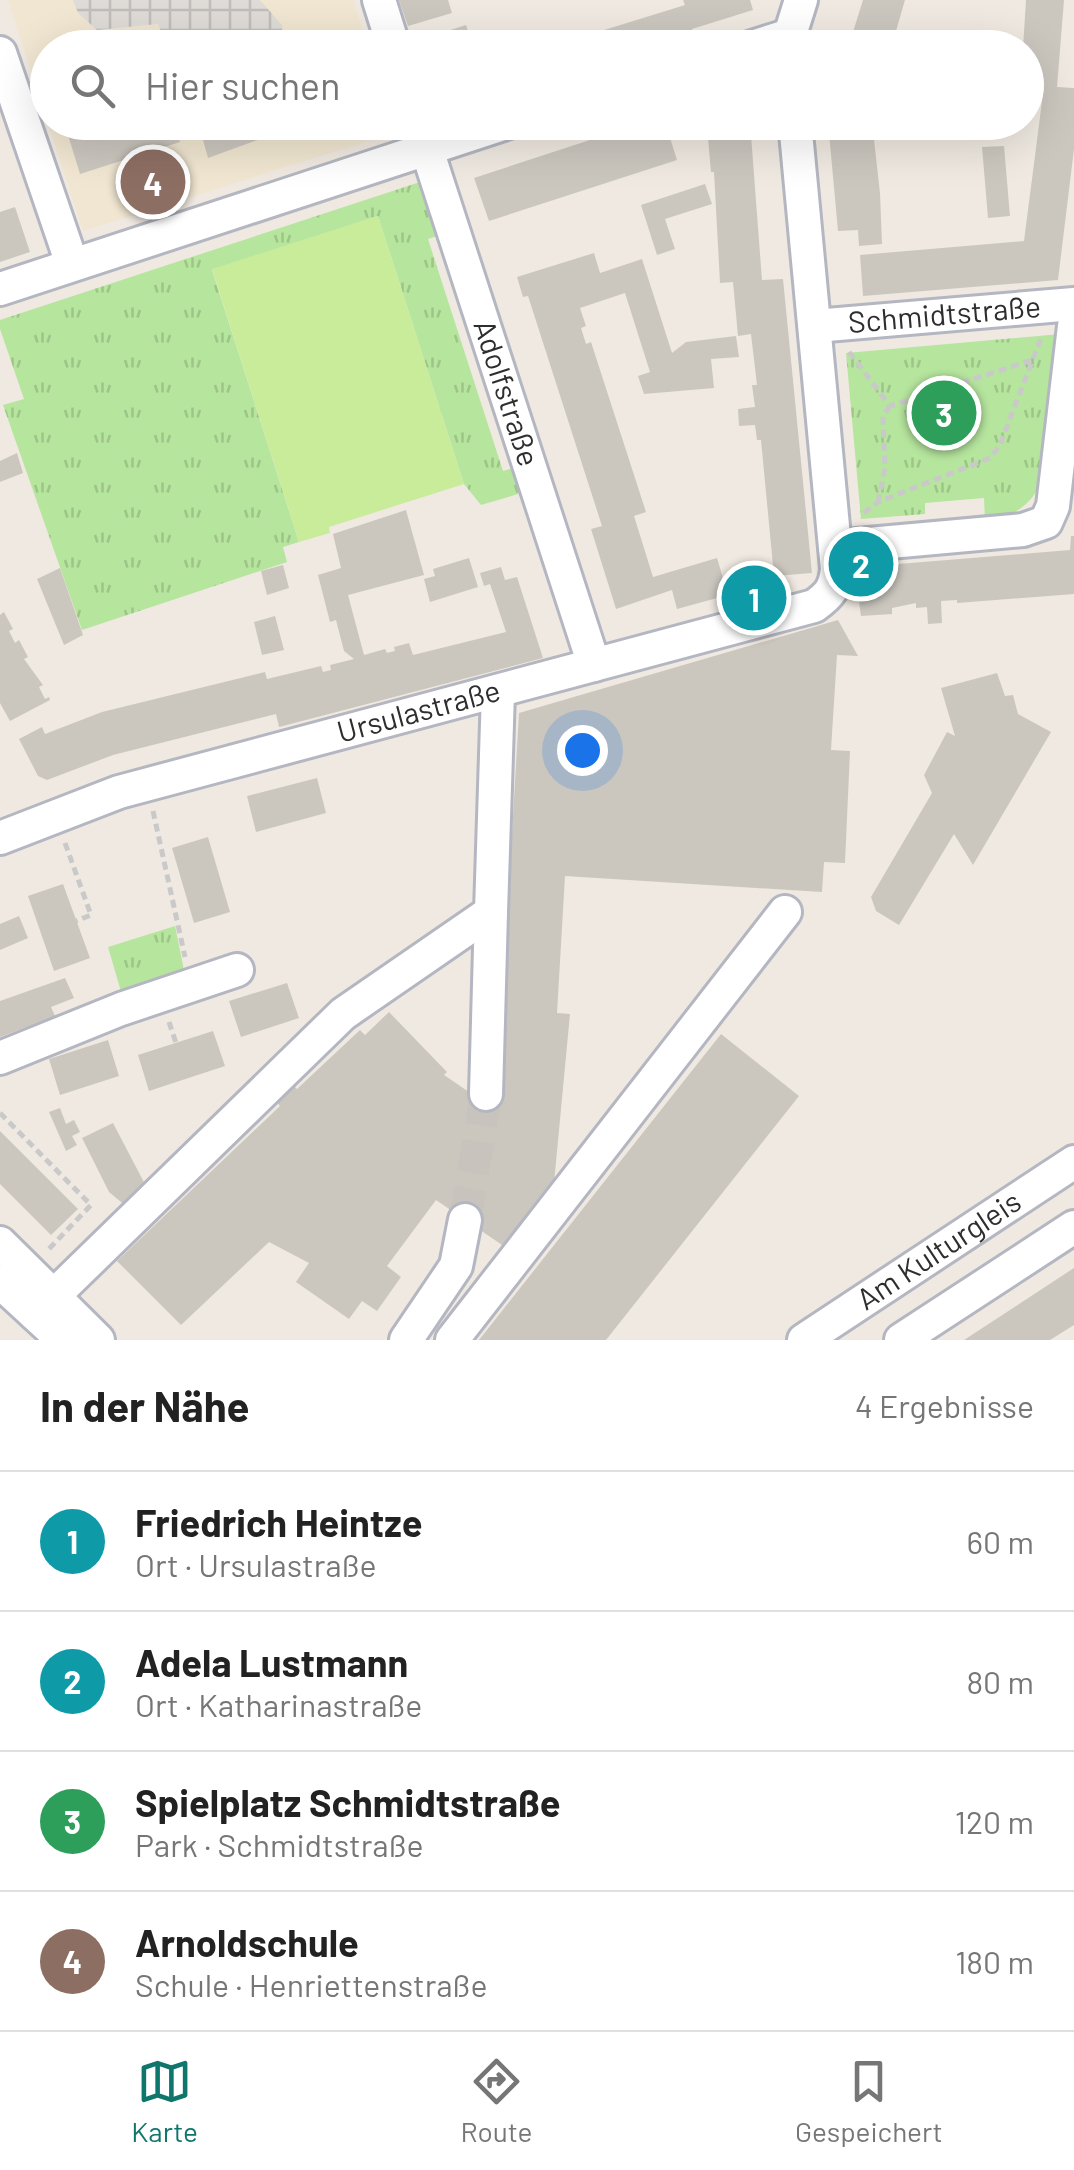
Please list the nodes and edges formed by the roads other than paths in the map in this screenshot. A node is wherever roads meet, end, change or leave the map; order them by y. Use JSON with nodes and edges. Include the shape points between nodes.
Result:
{"nodes":[{"id":1,"x":379,"y":0,"type":"edge"},
{"id":2,"x":801,"y":0,"type":"edge"},
{"id":3,"x":388,"y":30,"type":"edge"},
{"id":4,"x":793,"y":30,"type":"edge"},
{"id":5,"x":0,"y":53,"type":"edge"},
{"id":6,"x":408,"y":140,"type":"edge"},
{"id":7,"x":424,"y":140,"type":"edge"},
{"id":8,"x":797,"y":140,"type":"edge"},
{"id":9,"x":72,"y":264,"type":"junction"},
{"id":10,"x":0,"y":289,"type":"edge"},
{"id":11,"x":1074,"y":304,"type":"edge"},
{"id":12,"x":821,"y":325,"type":"junction"},
{"id":13,"x":1074,"y":326,"type":"edge"},
{"id":14,"x":835,"y":542,"type":"junction"},
{"id":15,"x":835,"y":586,"type":"joint"},
{"id":16,"x":594,"y":665,"type":"junction"},
{"id":17,"x":498,"y":692,"type":"junction"},
{"id":18,"x":3,"y":830,"type":"edge"},
{"id":19,"x":491,"y":912,"type":"junction"},
{"id":20,"x":786,"y":912,"type":"dead end"},
{"id":21,"x":237,"y":970,"type":"dead end"},
{"id":22,"x":0,"y":1058,"type":"edge"},
{"id":23,"x":486,"y":1094,"type":"tunnel mouth"},
{"id":24,"x":1074,"y":1162,"type":"edge"},
{"id":25,"x":465,"y":1220,"type":"tunnel mouth"},
{"id":26,"x":1074,"y":1227,"type":"edge"},
{"id":27,"x":0,"y":1243,"type":"edge"},
{"id":28,"x":14,"y":1277,"type":"edge"},
{"id":29,"x":44,"y":1306,"type":"junction"},
{"id":30,"x":809,"y":1339,"type":"edge"},
{"id":31,"x":63,"y":1340,"type":"edge"},
{"id":32,"x":98,"y":1340,"type":"edge"},
{"id":33,"x":406,"y":1340,"type":"edge"},
{"id":34,"x":452,"y":1340,"type":"edge"},
{"id":35,"x":902,"y":1340,"type":"edge"}],
"edges":[{"from":1,"to":3,"type":"street"},
{"from":2,"to":4,"type":"street"},
{"from":5,"to":9,"type":"street"},
{"from":6,"to":9,"type":"street"},
{"from":7,"to":16,"type":"street","name":"Adolfstraße"},
{"from":8,"to":12,"type":"street","name":"Schmidtstraße"},
{"from":9,"to":10,"type":"street"},
{"from":11,"to":12,"type":"street","name":"Schmidtstraße"},
{"from":12,"to":14,"type":"street","name":"Schmidtstraße"},
{"from":13,"to":14,"type":"street","via":[[1046,522],[1023,530]]},
{"from":14,"to":15,"type":"street","name":"Schmidtstraße"},
{"from":15,"to":16,"type":"street","name":"Ursulastraße","via":[[814,606]]},
{"from":16,"to":17,"type":"street","name":"Ursulastraße"},
{"from":17,"to":18,"type":"street","name":"Ursulastraße","via":[[148,784]]},
{"from":17,"to":19,"type":"street"},
{"from":19,"to":23,"type":"street"},
{"from":19,"to":29,"type":"street","via":[[343,1014]]},
{"from":20,"to":34,"type":"street"},
{"from":21,"to":22,"type":"street"},
{"from":24,"to":30,"type":"street","name":"Am Kulturgleis"},
{"from":25,"to":33,"type":"street","via":[[456,1266]]},
{"from":26,"to":35,"type":"street"},
{"from":27,"to":28,"type":"street"},
{"from":28,"to":29,"type":"street"},
{"from":29,"to":31,"type":"street"},
{"from":29,"to":32,"type":"street"}]}
